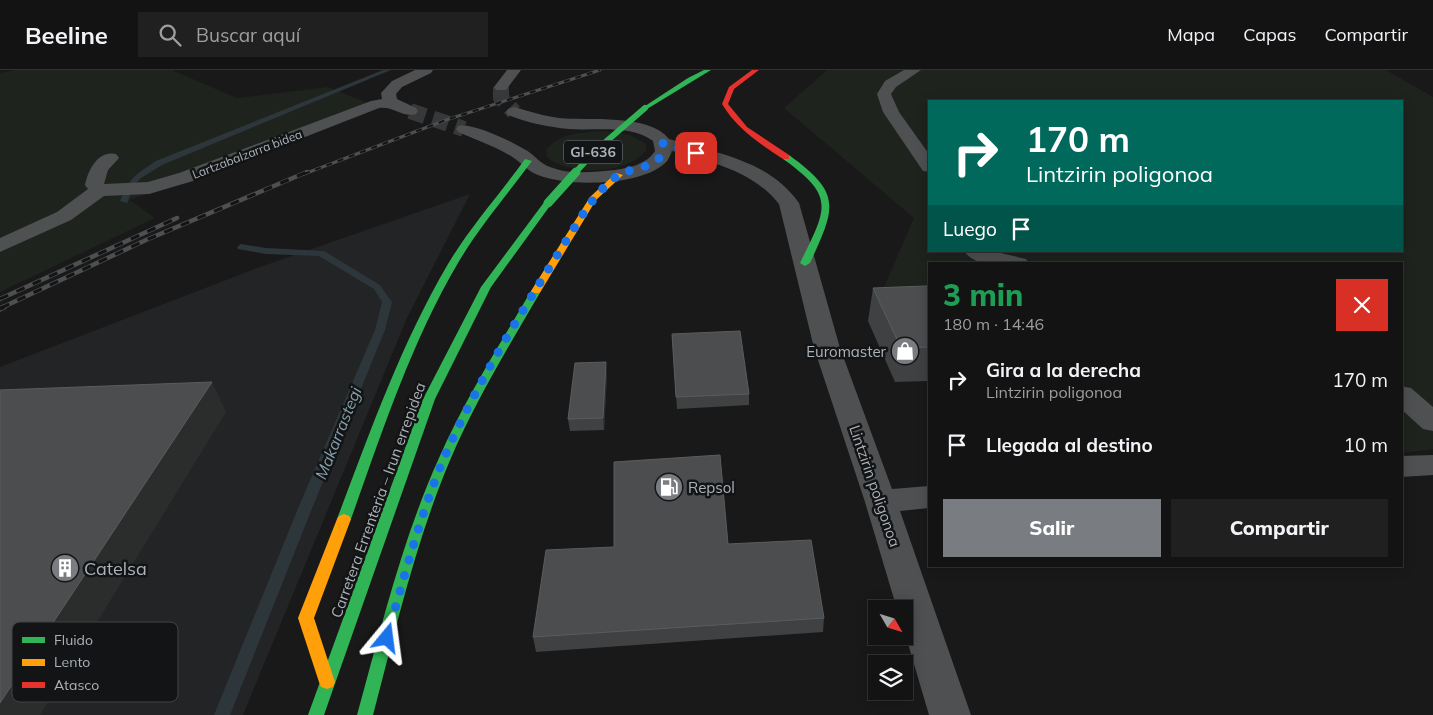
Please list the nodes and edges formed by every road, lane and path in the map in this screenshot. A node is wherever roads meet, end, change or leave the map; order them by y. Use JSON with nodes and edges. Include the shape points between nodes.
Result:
{"nodes":[{"id":1,"x":426,"y":70,"type":"edge"},
{"id":2,"x":514,"y":70,"type":"edge"},
{"id":3,"x":708,"y":70,"type":"edge"},
{"id":4,"x":756,"y":70,"type":"edge"},
{"id":5,"x":914,"y":70,"type":"edge"},
{"id":6,"x":501,"y":87,"type":"dead end"},
{"id":7,"x":390,"y":102,"type":"junction"},
{"id":8,"x":410,"y":111,"type":"tunnel mouth"},
{"id":9,"x":514,"y":112,"type":"tunnel mouth"},
{"id":10,"x":588,"y":125,"type":"junction"},
{"id":11,"x":464,"y":130,"type":"tunnel mouth"},
{"id":12,"x":663,"y":143,"type":"junction"},
{"id":13,"x":532,"y":150,"type":"junction"},
{"id":14,"x":110,"y":158,"type":"dead end"},
{"id":15,"x":928,"y":166,"type":"edge"},
{"id":16,"x":627,"y":173,"type":"junction"},
{"id":17,"x":109,"y":189,"type":"junction"},
{"id":18,"x":0,"y":246,"type":"edge"},
{"id":19,"x":977,"y":252,"type":"edge"},
{"id":20,"x":805,"y":260,"type":"junction"},
{"id":21,"x":1010,"y":262,"type":"edge"},
{"id":22,"x":1403,"y":396,"type":"edge"},
{"id":23,"x":1433,"y":422,"type":"edge"},
{"id":24,"x":1433,"y":465,"type":"edge"},
{"id":25,"x":1403,"y":468,"type":"edge"},
{"id":26,"x":928,"y":497,"type":"edge"},
{"id":27,"x":881,"y":502,"type":"junction"},
{"id":28,"x":327,"y":682,"type":"junction"},
{"id":29,"x":316,"y":715,"type":"edge"},
{"id":30,"x":365,"y":715,"type":"edge"},
{"id":31,"x":950,"y":715,"type":"edge"}],
"edges":[{"from":1,"to":7,"type":"street","via":[[390,90]]},
{"from":2,"to":6,"type":"street"},
{"from":3,"to":28,"type":"main road","name":"Carretera Errenteria – Irun errepidea","number":"GI-636","bridge":true,"via":[[645,108],[594,151],[524,232],[486,287],[429,399]]},
{"from":4,"to":20,"type":"main road","via":[[726,92],[725,106],[734,121],[810,172],[824,188],[827,212]]},
{"from":5,"to":15,"type":"street","via":[[890,84],[884,94],[890,112]]},
{"from":7,"to":8,"type":"street"},
{"from":7,"to":17,"type":"street","name":"Lartzabalzarra bidea","via":[[376,104],[197,174],[149,188]]},
{"from":9,"to":10,"type":"street","via":[[535,119]]},
{"from":10,"to":12,"type":"street","name":"Lintzirin poligonoa","via":[[636,128]]},
{"from":10,"to":13,"type":"street","via":[[568,128]]},
{"from":11,"to":13,"type":"street","name":"Lintzirin poligonoa","via":[[502,144]]},
{"from":12,"to":16,"type":"street","via":[[664,150],[659,158]]},
{"from":12,"to":20,"type":"street","name":"Lintzirin poligonoa","via":[[742,166],[776,186],[788,203]]},
{"from":13,"to":16,"type":"street","name":"Lintzirin poligonoa","via":[[542,170],[563,176],[581,178]]},
{"from":13,"to":28,"type":"main road","via":[[455,261],[406,356],[306,618]]},
{"from":14,"to":17,"type":"street","via":[[96,173],[94,185]]},
{"from":16,"to":20,"type":"street","name":"Lintzirin poligonoa","via":[[679,168],[729,176],[756,188],[773,203]]},
{"from":16,"to":30,"type":"main road","via":[[593,199],[470,404],[419,523]]},
{"from":17,"to":18,"type":"street","via":[[64,216]]},
{"from":19,"to":21,"type":"street"},
{"from":20,"to":27,"type":"street","name":"Lintzirin poligonoa","via":[[827,348]]},
{"from":22,"to":23,"type":"street"},
{"from":24,"to":25,"type":"street"},
{"from":26,"to":27,"type":"street"},
{"from":27,"to":31,"type":"street","name":"Lintzirin poligonoa"},
{"from":28,"to":29,"type":"main road","name":"Carretera Errenteria – Irun errepidea","number":"GI-636"}]}
